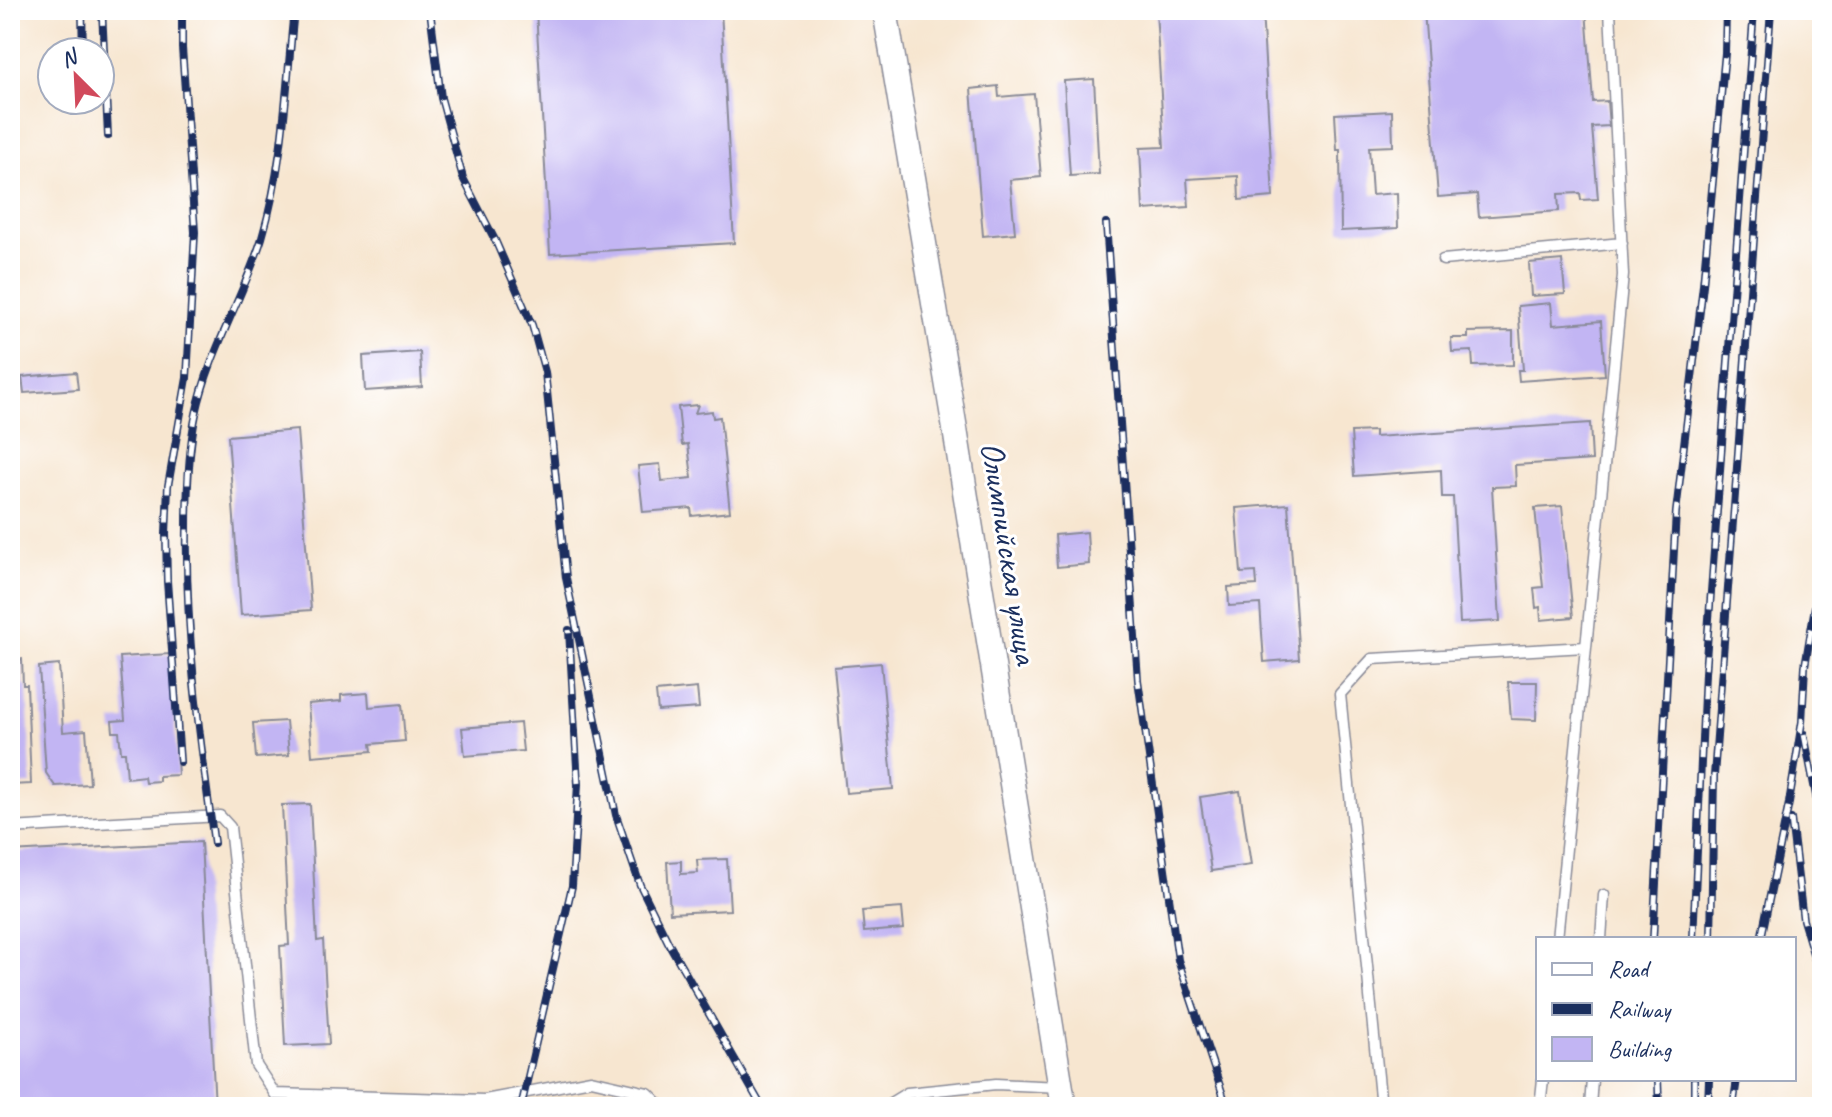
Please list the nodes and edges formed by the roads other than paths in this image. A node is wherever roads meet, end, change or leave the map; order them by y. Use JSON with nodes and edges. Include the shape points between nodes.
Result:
{"nodes":[{"id":1,"x":885,"y":10,"type":"edge"},
{"id":2,"x":1610,"y":10,"type":"edge"},
{"id":3,"x":1622,"y":243,"type":"junction"},
{"id":4,"x":1443,"y":260,"type":"dead end"},
{"id":5,"x":1586,"y":647,"type":"junction"},
{"id":6,"x":10,"y":828,"type":"edge"},
{"id":7,"x":1604,"y":895,"type":"dead end"},
{"id":8,"x":1557,"y":937,"type":"edge"},
{"id":9,"x":1601,"y":937,"type":"edge"},
{"id":10,"x":1543,"y":1081,"type":"edge"},
{"id":11,"x":1592,"y":1081,"type":"edge"},
{"id":12,"x":1062,"y":1097,"type":"edge"},
{"id":13,"x":662,"y":1107,"type":"edge"},
{"id":14,"x":884,"y":1107,"type":"edge"},
{"id":15,"x":1381,"y":1107,"type":"edge"},
{"id":16,"x":1540,"y":1107,"type":"edge"},
{"id":17,"x":1590,"y":1107,"type":"edge"}],
"edges":[{"from":1,"to":12,"type":"street","name":"Олимпийская улица"},
{"from":2,"to":3,"type":"lane"},
{"from":3,"to":4,"type":"lane"},
{"from":3,"to":5,"type":"lane"},
{"from":5,"to":8,"type":"lane"},
{"from":5,"to":15,"type":"lane","via":[[1372,659],[1340,694]]},
{"from":6,"to":13,"type":"lane","via":[[220,816],[230,827],[256,1065],[275,1094],[485,1100],[591,1080],[648,1093]]},
{"from":7,"to":9,"type":"lane"},
{"from":10,"to":16,"type":"lane"},
{"from":11,"to":17,"type":"lane"},
{"from":12,"to":14,"type":"lane","via":[[996,1084],[907,1093]]}]}
